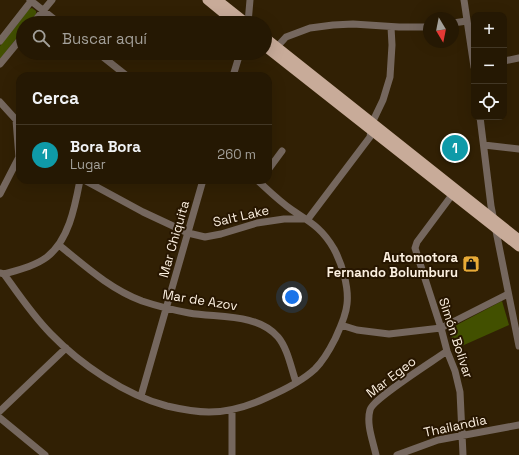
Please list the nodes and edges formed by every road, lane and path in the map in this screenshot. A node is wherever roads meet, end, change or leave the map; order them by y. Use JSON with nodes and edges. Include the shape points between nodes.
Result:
{"nodes":[{"id":1,"x":31,"y":0,"type":"edge"},
{"id":2,"x":52,"y":0,"type":"edge"},
{"id":3,"x":207,"y":0,"type":"edge"},
{"id":4,"x":218,"y":0,"type":"edge"},
{"id":5,"x":250,"y":0,"type":"edge"},
{"id":6,"x":464,"y":0,"type":"edge"},
{"id":7,"x":43,"y":11,"type":"junction"},
{"id":8,"x":19,"y":16,"type":"edge"},
{"id":9,"x":39,"y":16,"type":"edge"},
{"id":10,"x":50,"y":16,"type":"edge"},
{"id":11,"x":226,"y":16,"type":"edge"},
{"id":12,"x":238,"y":16,"type":"edge"},
{"id":13,"x":248,"y":16,"type":"edge"},
{"id":14,"x":16,"y":20,"type":"edge"},
{"id":15,"x":467,"y":21,"type":"junction"},
{"id":16,"x":459,"y":22,"type":"edge"},
{"id":17,"x":391,"y":27,"type":"junction"},
{"id":18,"x":423,"y":28,"type":"edge"},
{"id":19,"x":0,"y":41,"type":"edge"},
{"id":20,"x":16,"y":45,"type":"edge"},
{"id":21,"x":272,"y":48,"type":"edge"},
{"id":22,"x":471,"y":48,"type":"edge"},
{"id":23,"x":272,"y":50,"type":"edge"},
{"id":24,"x":519,"y":58,"type":"edge"},
{"id":25,"x":107,"y":60,"type":"edge"},
{"id":26,"x":238,"y":60,"type":"edge"},
{"id":27,"x":507,"y":60,"type":"edge"},
{"id":28,"x":0,"y":64,"type":"edge"},
{"id":29,"x":122,"y":72,"type":"edge"},
{"id":30,"x":235,"y":72,"type":"edge"},
{"id":31,"x":0,"y":102,"type":"edge"},
{"id":32,"x":16,"y":120,"type":"edge"},
{"id":33,"x":480,"y":120,"type":"edge"},
{"id":34,"x":372,"y":127,"type":"junction"},
{"id":35,"x":484,"y":145,"type":"junction"},
{"id":36,"x":519,"y":149,"type":"edge"},
{"id":37,"x":282,"y":151,"type":"dead end"},
{"id":38,"x":16,"y":164,"type":"edge"},
{"id":39,"x":272,"y":165,"type":"edge"},
{"id":40,"x":79,"y":184,"type":"edge"},
{"id":41,"x":91,"y":184,"type":"edge"},
{"id":42,"x":202,"y":184,"type":"edge"},
{"id":43,"x":262,"y":184,"type":"edge"},
{"id":44,"x":0,"y":194,"type":"edge"},
{"id":45,"x":452,"y":195,"type":"junction"},
{"id":46,"x":308,"y":219,"type":"junction"},
{"id":47,"x":494,"y":224,"type":"junction"},
{"id":48,"x":188,"y":233,"type":"junction"},
{"id":49,"x":519,"y":239,"type":"edge"},
{"id":50,"x":59,"y":245,"type":"junction"},
{"id":51,"x":519,"y":247,"type":"edge"},
{"id":52,"x":2,"y":274,"type":"edge"},
{"id":53,"x":508,"y":294,"type":"junction"},
{"id":54,"x":519,"y":306,"type":"edge"},
{"id":55,"x":511,"y":307,"type":"junction"},
{"id":56,"x":166,"y":308,"type":"junction"},
{"id":57,"x":341,"y":325,"type":"junction"},
{"id":58,"x":441,"y":328,"type":"junction"},
{"id":59,"x":519,"y":346,"type":"edge"},
{"id":60,"x":66,"y":348,"type":"junction"},
{"id":61,"x":447,"y":352,"type":"junction"},
{"id":62,"x":296,"y":382,"type":"junction"},
{"id":63,"x":141,"y":396,"type":"junction"},
{"id":64,"x":232,"y":410,"type":"junction"},
{"id":65,"x":0,"y":411,"type":"edge"},
{"id":66,"x":0,"y":418,"type":"edge"},
{"id":67,"x":519,"y":425,"type":"edge"},
{"id":68,"x":462,"y":435,"type":"junction"},
{"id":69,"x":45,"y":455,"type":"edge"},
{"id":70,"x":232,"y":455,"type":"edge"},
{"id":71,"x":376,"y":455,"type":"edge"},
{"id":72,"x":397,"y":455,"type":"edge"},
{"id":73,"x":463,"y":455,"type":"edge"}],
"edges":[{"from":1,"to":7,"type":"street"},
{"from":1,"to":8,"type":"street"},
{"from":2,"to":7,"type":"street"},
{"from":3,"to":11,"type":"main road"},
{"from":4,"to":12,"type":"main road"},
{"from":5,"to":13,"type":"street"},
{"from":6,"to":15,"type":"street"},
{"from":7,"to":9,"type":"street"},
{"from":7,"to":10,"type":"street"},
{"from":14,"to":19,"type":"street"},
{"from":15,"to":16,"type":"street"},
{"from":15,"to":22,"type":"street"},
{"from":17,"to":18,"type":"street"},
{"from":17,"to":21,"type":"street","via":[[353,24],[310,28],[286,36]]},
{"from":17,"to":34,"type":"street","via":[[390,77]]},
{"from":20,"to":28,"type":"street"},
{"from":23,"to":34,"type":"main road"},
{"from":24,"to":27,"type":"street"},
{"from":25,"to":29,"type":"street"},
{"from":26,"to":30,"type":"street"},
{"from":31,"to":32,"type":"street"},
{"from":33,"to":35,"type":"street"},
{"from":34,"to":45,"type":"main road"},
{"from":34,"to":46,"type":"street","via":[[370,137]]},
{"from":34,"to":47,"type":"main road","via":[[456,188]]},
{"from":35,"to":36,"type":"street"},
{"from":35,"to":47,"type":"street"},
{"from":37,"to":39,"type":"street"},
{"from":38,"to":44,"type":"street"},
{"from":40,"to":50,"type":"street","via":[[74,208]]},
{"from":41,"to":48,"type":"street","name":"Salt Lake"},
{"from":42,"to":48,"type":"street","name":"Mar Chiquita"},
{"from":43,"to":46,"type":"street","via":[[291,209]]},
{"from":45,"to":47,"type":"main road"},
{"from":45,"to":58,"type":"street","name":"Simón Bolívar","via":[[415,248]]},
{"from":46,"to":48,"type":"street","name":"Salt Lake","via":[[257,223],[205,237]]},
{"from":46,"to":57,"type":"street","via":[[323,232],[340,262],[346,283],[347,304]]},
{"from":47,"to":49,"type":"main road"},
{"from":47,"to":51,"type":"main road"},
{"from":47,"to":53,"type":"street"},
{"from":48,"to":56,"type":"street","name":"Mar Chiquita"},
{"from":50,"to":52,"type":"street","via":[[46,258],[28,267]]},
{"from":50,"to":56,"type":"street","name":"Mar de Azov","via":[[118,290]]},
{"from":52,"to":60,"type":"street","via":[[50,334]]},
{"from":53,"to":55,"type":"street"},
{"from":53,"to":58,"type":"street"},
{"from":54,"to":55,"type":"street"},
{"from":55,"to":59,"type":"street"},
{"from":56,"to":62,"type":"street","name":"Mar de Azov","via":[[234,317],[266,327],[285,347]]},
{"from":56,"to":63,"type":"street","name":"Mar Chiquita"},
{"from":57,"to":58,"type":"street","via":[[389,334]]},
{"from":57,"to":62,"type":"street","via":[[316,368]]},
{"from":58,"to":61,"type":"street","name":"Simón Bolívar"},
{"from":60,"to":63,"type":"street","via":[[115,384]]},
{"from":60,"to":65,"type":"street"},
{"from":61,"to":68,"type":"street","name":"Simón Bolívar","via":[[460,392]]},
{"from":61,"to":71,"type":"street","name":"Mar Egeo","via":[[400,383],[370,408],[369,417]]},
{"from":62,"to":64,"type":"street","via":[[253,404]]},
{"from":63,"to":64,"type":"street","via":[[165,406],[190,411]]},
{"from":64,"to":70,"type":"street"},
{"from":66,"to":69,"type":"street"},
{"from":67,"to":68,"type":"street","name":"Thailandia"},
{"from":68,"to":72,"type":"street","name":"Thailandia","via":[[438,440]]},
{"from":68,"to":73,"type":"street","name":"Simón Bolívar"}]}
